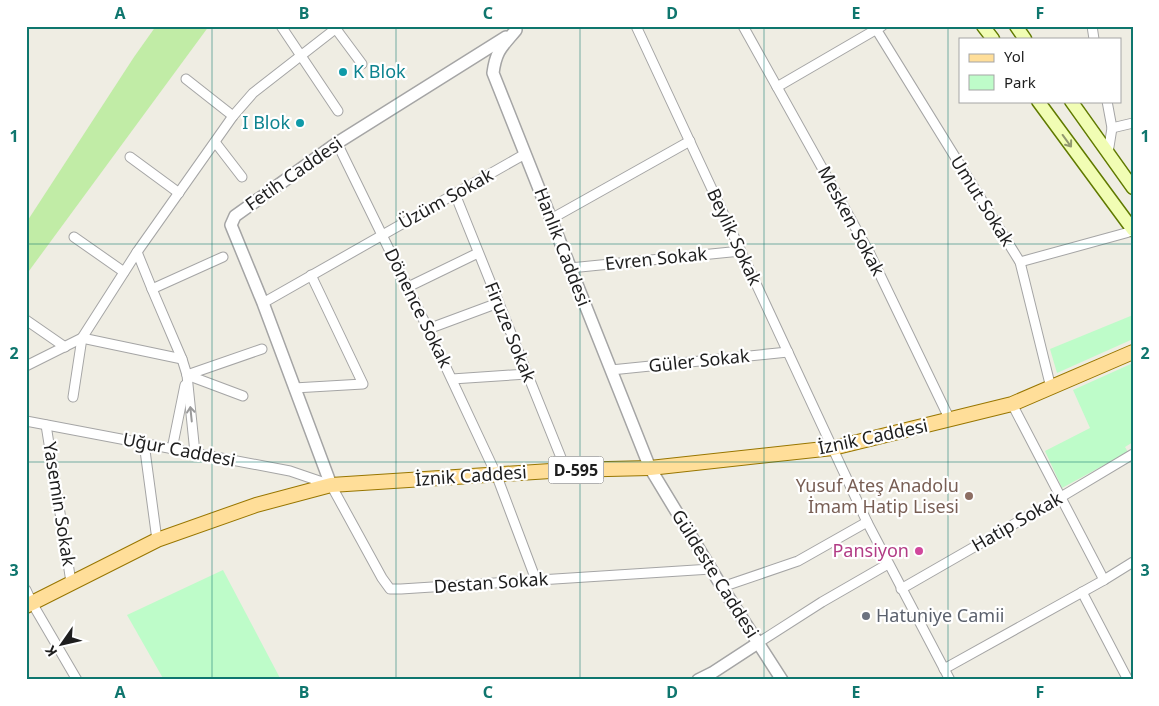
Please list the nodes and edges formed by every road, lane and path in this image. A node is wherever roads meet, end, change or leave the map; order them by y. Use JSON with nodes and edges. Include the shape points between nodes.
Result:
{"nodes":[{"id":1,"x":281,"y":26,"type":"edge"},
{"id":2,"x":636,"y":26,"type":"edge"},
{"id":3,"x":743,"y":26,"type":"edge"},
{"id":4,"x":984,"y":26,"type":"edge"},
{"id":5,"x":1016,"y":26,"type":"edge"},
{"id":6,"x":337,"y":28,"type":"edge"},
{"id":7,"x":518,"y":28,"type":"edge"},
{"id":8,"x":879,"y":28,"type":"edge"},
{"id":9,"x":992,"y":38,"type":"edge"},
{"id":10,"x":1024,"y":38,"type":"edge"},
{"id":11,"x":484,"y":51,"type":"junction"},
{"id":12,"x":301,"y":56,"type":"junction"},
{"id":13,"x":362,"y":64,"type":"dead end"},
{"id":14,"x":494,"y":73,"type":"junction"},
{"id":15,"x":186,"y":79,"type":"dead end"},
{"id":16,"x":777,"y":87,"type":"junction"},
{"id":17,"x":1039,"y":102,"type":"edge"},
{"id":18,"x":1071,"y":102,"type":"edge"},
{"id":19,"x":1107,"y":102,"type":"edge"},
{"id":20,"x":338,"y":111,"type":"dead end"},
{"id":21,"x":233,"y":116,"type":"junction"},
{"id":22,"x":1133,"y":123,"type":"edge"},
{"id":23,"x":1112,"y":128,"type":"junction"},
{"id":24,"x":690,"y":141,"type":"junction"},
{"id":25,"x":215,"y":142,"type":"junction"},
{"id":26,"x":337,"y":143,"type":"junction"},
{"id":27,"x":1108,"y":153,"type":"junction"},
{"id":28,"x":525,"y":154,"type":"junction"},
{"id":29,"x":130,"y":157,"type":"dead end"},
{"id":30,"x":242,"y":177,"type":"dead end"},
{"id":31,"x":1133,"y":188,"type":"edge"},
{"id":32,"x":179,"y":193,"type":"junction"},
{"id":33,"x":454,"y":194,"type":"junction"},
{"id":34,"x":551,"y":219,"type":"junction"},
{"id":35,"x":1133,"y":230,"type":"edge"},
{"id":36,"x":382,"y":234,"type":"junction"},
{"id":37,"x":74,"y":237,"type":"dead end"},
{"id":38,"x":741,"y":251,"type":"junction"},
{"id":39,"x":137,"y":252,"type":"junction"},
{"id":40,"x":478,"y":253,"type":"junction"},
{"id":41,"x":223,"y":257,"type":"dead end"},
{"id":42,"x":1020,"y":262,"type":"junction"},
{"id":43,"x":570,"y":268,"type":"junction"},
{"id":44,"x":124,"y":272,"type":"junction"},
{"id":45,"x":311,"y":275,"type":"junction"},
{"id":46,"x":408,"y":286,"type":"junction"},
{"id":47,"x":152,"y":289,"type":"junction"},
{"id":48,"x":262,"y":303,"type":"junction"},
{"id":49,"x":498,"y":303,"type":"junction"},
{"id":50,"x":26,"y":320,"type":"edge"},
{"id":51,"x":428,"y":329,"type":"junction"},
{"id":52,"x":82,"y":338,"type":"junction"},
{"id":53,"x":65,"y":347,"type":"junction"},
{"id":54,"x":262,"y":349,"type":"dead end"},
{"id":55,"x":788,"y":352,"type":"junction"},
{"id":56,"x":1133,"y":352,"type":"edge"},
{"id":57,"x":182,"y":359,"type":"junction"},
{"id":58,"x":26,"y":366,"type":"edge"},
{"id":59,"x":611,"y":370,"type":"junction"},
{"id":60,"x":527,"y":374,"type":"junction"},
{"id":61,"x":187,"y":375,"type":"junction"},
{"id":62,"x":452,"y":379,"type":"junction"},
{"id":63,"x":294,"y":388,"type":"junction"},
{"id":64,"x":1051,"y":388,"type":"junction"},
{"id":65,"x":242,"y":396,"type":"dead end"},
{"id":66,"x":74,"y":397,"type":"dead end"},
{"id":67,"x":1012,"y":404,"type":"junction"},
{"id":68,"x":950,"y":420,"type":"junction"},
{"id":69,"x":26,"y":421,"type":"edge"},
{"id":70,"x":46,"y":426,"type":"junction"},
{"id":71,"x":144,"y":443,"type":"junction"},
{"id":72,"x":172,"y":448,"type":"junction"},
{"id":73,"x":833,"y":448,"type":"junction"},
{"id":74,"x":195,"y":453,"type":"junction"},
{"id":75,"x":1133,"y":454,"type":"edge"},
{"id":76,"x":650,"y":468,"type":"junction"},
{"id":77,"x":566,"y":470,"type":"junction"},
{"id":78,"x":496,"y":474,"type":"junction"},
{"id":79,"x":331,"y":485,"type":"junction"},
{"id":80,"x":1061,"y":497,"type":"junction"},
{"id":81,"x":867,"y":522,"type":"junction"},
{"id":82,"x":157,"y":540,"type":"junction"},
{"id":83,"x":1133,"y":562,"type":"edge"},
{"id":84,"x":888,"y":564,"type":"junction"},
{"id":85,"x":711,"y":570,"type":"junction"},
{"id":86,"x":536,"y":580,"type":"junction"},
{"id":87,"x":1104,"y":580,"type":"junction"},
{"id":88,"x":71,"y":582,"type":"junction"},
{"id":89,"x":722,"y":587,"type":"junction"},
{"id":90,"x":901,"y":589,"type":"junction"},
{"id":91,"x":1082,"y":592,"type":"junction"},
{"id":92,"x":28,"y":599,"type":"edge"},
{"id":93,"x":758,"y":643,"type":"junction"},
{"id":94,"x":944,"y":669,"type":"junction"},
{"id":95,"x":77,"y":680,"type":"edge"},
{"id":96,"x":698,"y":680,"type":"edge"},
{"id":97,"x":782,"y":680,"type":"edge"},
{"id":98,"x":950,"y":680,"type":"edge"},
{"id":99,"x":1128,"y":680,"type":"edge"}],
"edges":[{"from":1,"to":12,"type":"street"},
{"from":2,"to":24,"type":"street","name":"Beylik Sokak"},
{"from":3,"to":16,"type":"street","name":"Mesken Sokak"},
{"from":4,"to":9,"type":"main road"},
{"from":5,"to":10,"type":"main road"},
{"from":6,"to":12,"type":"street"},
{"from":6,"to":13,"type":"street"},
{"from":7,"to":11,"type":"street","name":"Fetih Caddesi"},
{"from":7,"to":14,"type":"street","via":[[500,48]]},
{"from":8,"to":16,"type":"street"},
{"from":8,"to":42,"type":"street","name":"Umut Sokak"},
{"from":11,"to":14,"type":"street","name":"Hanlık Caddesi"},
{"from":11,"to":26,"type":"street","name":"Fetih Caddesi"},
{"from":12,"to":20,"type":"street"},
{"from":12,"to":21,"type":"street","via":[[253,93]]},
{"from":14,"to":28,"type":"street","name":"Hanlık Caddesi"},
{"from":15,"to":21,"type":"street"},
{"from":16,"to":68,"type":"street","name":"Mesken Sokak","via":[[869,252]]},
{"from":17,"to":35,"type":"main road","one_way":true},
{"from":18,"to":27,"type":"main road"},
{"from":19,"to":23,"type":"street"},
{"from":21,"to":25,"type":"street"},
{"from":22,"to":23,"type":"street"},
{"from":23,"to":27,"type":"street"},
{"from":24,"to":34,"type":"street"},
{"from":24,"to":38,"type":"street","name":"Beylik Sokak"},
{"from":25,"to":30,"type":"street"},
{"from":25,"to":32,"type":"street"},
{"from":26,"to":36,"type":"street","name":"Dönence Sokak"},
{"from":26,"to":48,"type":"street","name":"Fetih Caddesi","via":[[235,216],[231,225]]},
{"from":27,"to":31,"type":"main road"},
{"from":28,"to":33,"type":"street","name":"Üzüm Sokak"},
{"from":28,"to":34,"type":"street","name":"Hanlık Caddesi"},
{"from":29,"to":32,"type":"street"},
{"from":32,"to":39,"type":"street"},
{"from":33,"to":36,"type":"street","name":"Üzüm Sokak"},
{"from":33,"to":40,"type":"street","name":"Firuze Sokak"},
{"from":34,"to":43,"type":"street","name":"Hanlık Caddesi"},
{"from":35,"to":42,"type":"street"},
{"from":36,"to":45,"type":"street","name":"Üzüm Sokak"},
{"from":36,"to":46,"type":"street","name":"Dönence Sokak"},
{"from":37,"to":44,"type":"street"},
{"from":38,"to":43,"type":"street","name":"Evren Sokak"},
{"from":38,"to":55,"type":"street","name":"Beylik Sokak"},
{"from":39,"to":44,"type":"street"},
{"from":39,"to":47,"type":"street"},
{"from":40,"to":46,"type":"street"},
{"from":40,"to":49,"type":"street","name":"Firuze Sokak"},
{"from":41,"to":47,"type":"street"},
{"from":42,"to":64,"type":"street","name":"Umut Sokak"},
{"from":43,"to":59,"type":"street","name":"Hanlık Caddesi"},
{"from":44,"to":52,"type":"street"},
{"from":45,"to":48,"type":"street","name":"Üzüm Sokak"},
{"from":45,"to":63,"type":"street","via":[[363,384]]},
{"from":46,"to":51,"type":"street","name":"Dönence Sokak"},
{"from":47,"to":57,"type":"street"},
{"from":48,"to":63,"type":"street","name":"Fetih Caddesi"},
{"from":49,"to":51,"type":"street"},
{"from":49,"to":60,"type":"street","name":"Firuze Sokak"},
{"from":50,"to":53,"type":"street"},
{"from":51,"to":62,"type":"street","name":"Dönence Sokak"},
{"from":52,"to":53,"type":"street"},
{"from":52,"to":57,"type":"street"},
{"from":52,"to":66,"type":"street"},
{"from":53,"to":58,"type":"street"},
{"from":54,"to":61,"type":"street"},
{"from":55,"to":59,"type":"street","name":"Güler Sokak"},
{"from":55,"to":73,"type":"street","name":"Beylik Sokak"},
{"from":56,"to":64,"type":"main road","name":"İznik Caddesi","number":"D-595"},
{"from":57,"to":61,"type":"street"},
{"from":59,"to":76,"type":"street","name":"Hanlık Caddesi"},
{"from":60,"to":62,"type":"street"},
{"from":60,"to":77,"type":"street","name":"Firuze Sokak"},
{"from":61,"to":65,"type":"street"},
{"from":61,"to":72,"type":"street"},
{"from":74,"to":61,"type":"street","one_way":true},
{"from":62,"to":78,"type":"street","name":"Dönence Sokak"},
{"from":63,"to":79,"type":"street","name":"Fetih Caddesi"},
{"from":64,"to":67,"type":"main road","name":"İznik Caddesi","number":"D-595"},
{"from":67,"to":68,"type":"main road","name":"İznik Caddesi","number":"D-595"},
{"from":67,"to":80,"type":"street"},
{"from":68,"to":73,"type":"main road","name":"İznik Caddesi","number":"D-595"},
{"from":69,"to":70,"type":"street","name":"Uğur Caddesi"},
{"from":70,"to":71,"type":"street","name":"Uğur Caddesi"},
{"from":70,"to":88,"type":"street","name":"Yasemin Sokak"},
{"from":71,"to":72,"type":"street","name":"Uğur Caddesi"},
{"from":71,"to":82,"type":"street"},
{"from":72,"to":74,"type":"street","name":"Uğur Caddesi"},
{"from":73,"to":76,"type":"main road","name":"İznik Caddesi","number":"D-595"},
{"from":73,"to":81,"type":"street","name":"Beylik Sokak"},
{"from":74,"to":79,"type":"street","name":"Uğur Caddesi","via":[[290,471]]},
{"from":75,"to":80,"type":"street","name":"Hatip Sokak"},
{"from":76,"to":77,"type":"main road","name":"İznik Caddesi","number":"D-595"},
{"from":76,"to":85,"type":"street","name":"Güldeste Caddesi"},
{"from":77,"to":78,"type":"main road","name":"İznik Caddesi","number":"D-595"},
{"from":78,"to":79,"type":"main road","name":"İznik Caddesi","number":"D-595"},
{"from":78,"to":86,"type":"street","name":"Dönence Sokak"},
{"from":79,"to":82,"type":"main road","name":"İznik Caddesi","number":"D-595","via":[[256,505]]},
{"from":79,"to":86,"type":"street","name":"Destan Sokak","via":[[390,589]]},
{"from":80,"to":87,"type":"street"},
{"from":80,"to":90,"type":"street","name":"Hatip Sokak"},
{"from":81,"to":84,"type":"street","name":"Beylik Sokak"},
{"from":81,"to":89,"type":"street","via":[[798,561]]},
{"from":82,"to":88,"type":"main road","name":"İznik Caddesi","number":"D-595"},
{"from":83,"to":87,"type":"street"},
{"from":84,"to":90,"type":"street","name":"Beylik Sokak"},
{"from":84,"to":93,"type":"street"},
{"from":85,"to":86,"type":"street","name":"Destan Sokak"},
{"from":85,"to":89,"type":"street","name":"Güldeste Caddesi"},
{"from":87,"to":91,"type":"street"},
{"from":88,"to":92,"type":"main road","name":"İznik Caddesi","number":"D-595"},
{"from":89,"to":93,"type":"street","name":"Güldeste Caddesi"},
{"from":90,"to":94,"type":"street","name":"Beylik Sokak"},
{"from":91,"to":94,"type":"street"},
{"from":91,"to":99,"type":"street"},
{"from":92,"to":95,"type":"street"},
{"from":93,"to":96,"type":"street"},
{"from":93,"to":97,"type":"street","name":"Güldeste Caddesi"},
{"from":94,"to":98,"type":"street","name":"Beylik Sokak"}]}
